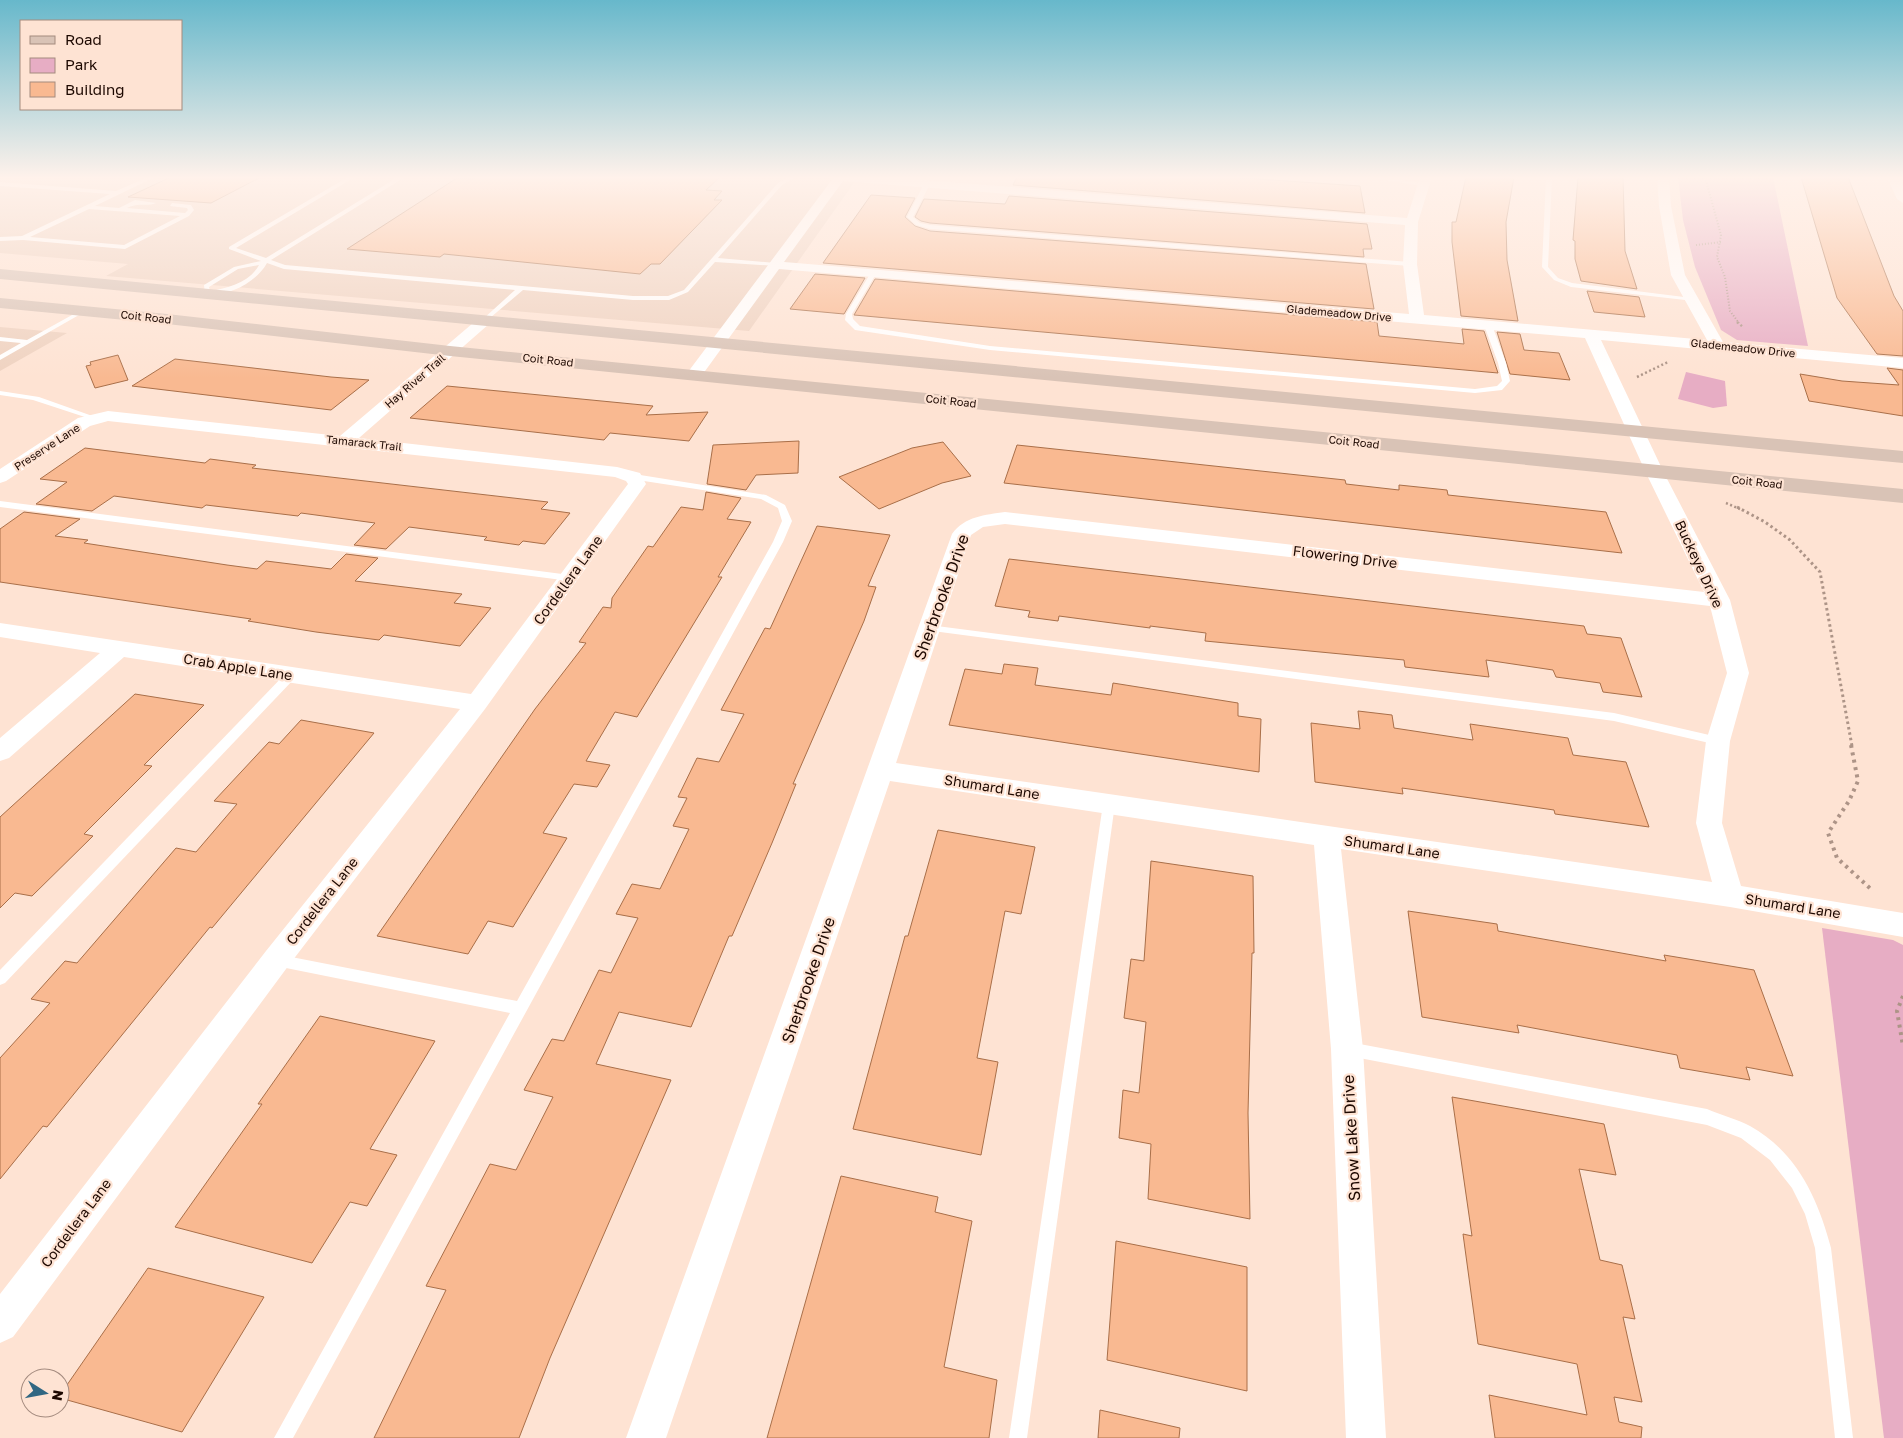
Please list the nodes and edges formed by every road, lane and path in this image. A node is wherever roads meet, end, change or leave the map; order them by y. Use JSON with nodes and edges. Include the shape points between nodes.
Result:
{"nodes":[{"id":1,"x":84,"y":244,"type":"edge"},
{"id":2,"x":131,"y":244,"type":"edge"},
{"id":3,"x":238,"y":244,"type":"edge"},
{"id":4,"x":293,"y":244,"type":"edge"},
{"id":5,"x":728,"y":244,"type":"edge"},
{"id":6,"x":790,"y":244,"type":"edge"},
{"id":7,"x":1155,"y":244,"type":"edge"},
{"id":8,"x":1411,"y":244,"type":"edge"},
{"id":9,"x":1546,"y":244,"type":"edge"},
{"id":10,"x":1672,"y":244,"type":"edge"},
{"id":11,"x":1703,"y":244,"type":"edge"},
{"id":12,"x":1721,"y":244,"type":"edge"},
{"id":13,"x":1695,"y":245,"type":"dead end"},
{"id":14,"x":714,"y":260,"type":"junction"},
{"id":15,"x":264,"y":262,"type":"junction"},
{"id":16,"x":1410,"y":264,"type":"junction"},
{"id":17,"x":775,"y":265,"type":"junction"},
{"id":18,"x":0,"y":274,"type":"edge"},
{"id":19,"x":872,"y":274,"type":"junction"},
{"id":20,"x":520,"y":289,"type":"junction"},
{"id":21,"x":207,"y":294,"type":"junction"},
{"id":22,"x":1692,"y":300,"type":"junction"},
{"id":23,"x":0,"y":303,"type":"edge"},
{"id":24,"x":83,"y":311,"type":"junction"},
{"id":25,"x":167,"y":319,"type":"junction"},
{"id":26,"x":1417,"y":320,"type":"junction"},
{"id":27,"x":484,"y":321,"type":"junction"},
{"id":28,"x":1488,"y":325,"type":"junction"},
{"id":29,"x":1747,"y":330,"type":"dead end"},
{"id":30,"x":1591,"y":334,"type":"junction"},
{"id":31,"x":0,"y":339,"type":"edge"},
{"id":32,"x":28,"y":342,"type":"junction"},
{"id":33,"x":717,"y":344,"type":"junction"},
{"id":34,"x":1717,"y":345,"type":"junction"},
{"id":35,"x":450,"y":350,"type":"junction"},
{"id":36,"x":0,"y":358,"type":"edge"},
{"id":37,"x":1672,"y":360,"type":"dead end"},
{"id":38,"x":1903,"y":363,"type":"edge"},
{"id":39,"x":694,"y":375,"type":"junction"},
{"id":40,"x":1637,"y":377,"type":"dead end"},
{"id":41,"x":0,"y":392,"type":"edge"},
{"id":42,"x":94,"y":418,"type":"junction"},
{"id":43,"x":1636,"y":431,"type":"junction"},
{"id":44,"x":346,"y":441,"type":"junction"},
{"id":45,"x":1903,"y":457,"type":"edge"},
{"id":46,"x":1655,"y":472,"type":"junction"},
{"id":47,"x":0,"y":477,"type":"edge"},
{"id":48,"x":634,"y":477,"type":"junction"},
{"id":49,"x":1903,"y":496,"type":"edge"},
{"id":50,"x":1725,"y":502,"type":"dead end"},
{"id":51,"x":0,"y":504,"type":"edge"},
{"id":52,"x":973,"y":524,"type":"joint"},
{"id":53,"x":570,"y":578,"type":"junction"},
{"id":54,"x":1719,"y":600,"type":"junction"},
{"id":55,"x":929,"y":628,"type":"junction"},
{"id":56,"x":0,"y":630,"type":"edge"},
{"id":57,"x":120,"y":648,"type":"junction"},
{"id":58,"x":290,"y":676,"type":"junction"},
{"id":59,"x":477,"y":703,"type":"junction"},
{"id":60,"x":1718,"y":740,"type":"junction"},
{"id":61,"x":0,"y":752,"type":"edge"},
{"id":62,"x":882,"y":770,"type":"junction"},
{"id":63,"x":1108,"y":804,"type":"junction"},
{"id":64,"x":1327,"y":838,"type":"junction"},
{"id":65,"x":1730,"y":896,"type":"junction"},
{"id":66,"x":1878,"y":896,"type":"dead end"},
{"id":67,"x":1903,"y":925,"type":"edge"},
{"id":68,"x":276,"y":960,"type":"junction"},
{"id":69,"x":0,"y":979,"type":"edge"},
{"id":70,"x":1903,"y":996,"type":"edge"},
{"id":71,"x":520,"y":1008,"type":"junction"},
{"id":72,"x":1903,"y":1046,"type":"edge"},
{"id":73,"x":1347,"y":1049,"type":"junction"},
{"id":74,"x":0,"y":1324,"type":"edge"},
{"id":75,"x":283,"y":1438,"type":"edge"},
{"id":76,"x":646,"y":1438,"type":"edge"},
{"id":77,"x":1018,"y":1438,"type":"edge"},
{"id":78,"x":1366,"y":1438,"type":"edge"},
{"id":79,"x":1844,"y":1438,"type":"edge"}],
"edges":[{"from":1,"to":2,"type":"lane","via":[[124,248]]},
{"from":3,"to":15,"type":"lane","via":[[231,248]]},
{"from":4,"to":15,"type":"lane"},
{"from":5,"to":14,"type":"lane"},
{"from":6,"to":17,"type":"street"},
{"from":7,"to":16,"type":"lane"},
{"from":8,"to":16,"type":"street"},
{"from":9,"to":22,"type":"lane","via":[[1545,267],[1564,283],[1582,288]]},
{"from":10,"to":22,"type":"street","via":[[1678,276]]},
{"from":11,"to":13,"type":"path"},
{"from":12,"to":29,"type":"path","via":[[1717,257],[1726,278],[1727,302],[1732,318]]},
{"from":14,"to":17,"type":"lane"},
{"from":14,"to":20,"type":"lane","via":[[686,291],[669,298]]},
{"from":15,"to":20,"type":"lane","via":[[284,267]]},
{"from":15,"to":21,"type":"lane","via":[[261,271],[232,289]]},
{"from":15,"to":21,"type":"lane","via":[[236,268],[206,286]]},
{"from":16,"to":26,"type":"street"},
{"from":17,"to":19,"type":"street","name":"Glademeadow Drive"},
{"from":17,"to":33,"type":"street"},
{"from":18,"to":21,"type":"main road"},
{"from":19,"to":26,"type":"street","name":"Glademeadow Drive"},
{"from":19,"to":28,"type":"lane","via":[[849,314],[849,320],[858,328],[990,348],[1475,392],[1498,388],[1506,381]]},
{"from":20,"to":27,"type":"lane"},
{"from":21,"to":25,"type":"main road"},
{"from":21,"to":27,"type":"main road"},
{"from":22,"to":34,"type":"street"},
{"from":23,"to":24,"type":"main road","name":"Coit Road"},
{"from":24,"to":25,"type":"main road","name":"Coit Road"},
{"from":24,"to":32,"type":"lane"},
{"from":25,"to":35,"type":"main road","name":"Coit Road"},
{"from":26,"to":28,"type":"street","name":"Glademeadow Drive"},
{"from":27,"to":33,"type":"main road"},
{"from":27,"to":35,"type":"street","name":"Hay River Trail"},
{"from":28,"to":30,"type":"street","name":"Glademeadow Drive"},
{"from":30,"to":34,"type":"street","name":"Glademeadow Drive"},
{"from":30,"to":43,"type":"street","name":"Buckeye Drive"},
{"from":31,"to":32,"type":"lane"},
{"from":32,"to":36,"type":"lane"},
{"from":33,"to":39,"type":"street"},
{"from":33,"to":43,"type":"main road"},
{"from":34,"to":38,"type":"street","name":"Glademeadow Drive"},
{"from":35,"to":39,"type":"main road","name":"Coit Road"},
{"from":35,"to":44,"type":"street","name":"Hay River Trail"},
{"from":37,"to":40,"type":"path"},
{"from":39,"to":46,"type":"main road","name":"Coit Road"},
{"from":41,"to":42,"type":"lane","via":[[34,396],[69,412]]},
{"from":42,"to":44,"type":"street","name":"Tamarack Trail","via":[[113,416]]},
{"from":42,"to":47,"type":"street","name":"Preserve Lane"},
{"from":43,"to":45,"type":"main road"},
{"from":43,"to":46,"type":"street","name":"Buckeye Drive"},
{"from":44,"to":48,"type":"street","name":"Tamarack Trail","via":[[617,472]]},
{"from":46,"to":49,"type":"main road","name":"Coit Road"},
{"from":46,"to":54,"type":"street","name":"Buckeye Drive"},
{"from":48,"to":53,"type":"street","name":"Cordellera Lane","via":[[637,486]]},
{"from":48,"to":71,"type":"lane","via":[[763,497],[782,507],[787,521]]},
{"from":50,"to":66,"type":"path","via":[[1768,525],[1812,560],[1820,572],[1858,781],[1828,833],[1837,858]]},
{"from":51,"to":53,"type":"lane"},
{"from":52,"to":54,"type":"street","name":"Flowering Drive","via":[[1005,518]]},
{"from":52,"to":55,"type":"street","name":"Sherbrooke Drive","via":[[962,534]]},
{"from":53,"to":59,"type":"street","name":"Cordellera Lane"},
{"from":54,"to":60,"type":"street","name":"Buckeye Drive","via":[[1738,673]]},
{"from":55,"to":60,"type":"lane","via":[[1614,717]]},
{"from":55,"to":62,"type":"street","name":"Sherbrooke Drive"},
{"from":56,"to":57,"type":"street","name":"Crab Apple Lane"},
{"from":57,"to":58,"type":"street","name":"Crab Apple Lane"},
{"from":57,"to":61,"type":"street"},
{"from":58,"to":59,"type":"street","name":"Crab Apple Lane"},
{"from":58,"to":69,"type":"lane"},
{"from":59,"to":68,"type":"street","name":"Cordellera Lane"},
{"from":60,"to":65,"type":"street","name":"Buckeye Drive","via":[[1709,824]]},
{"from":62,"to":63,"type":"street","name":"Shumard Lane"},
{"from":62,"to":76,"type":"street","name":"Sherbrooke Drive"},
{"from":63,"to":64,"type":"street","name":"Shumard Lane"},
{"from":63,"to":77,"type":"lane"},
{"from":64,"to":65,"type":"street","name":"Shumard Lane"},
{"from":64,"to":73,"type":"street","name":"Snow Lake Drive"},
{"from":65,"to":67,"type":"street","name":"Shumard Lane"},
{"from":68,"to":71,"type":"lane"},
{"from":68,"to":74,"type":"street","name":"Cordellera Lane"},
{"from":70,"to":72,"type":"path","via":[[1897,1011]]},
{"from":71,"to":75,"type":"lane"},
{"from":73,"to":78,"type":"street","name":"Snow Lake Drive"},
{"from":73,"to":79,"type":"lane","via":[[1707,1117],[1747,1133],[1768,1148],[1795,1177],[1816,1219],[1823,1248]]}]}
